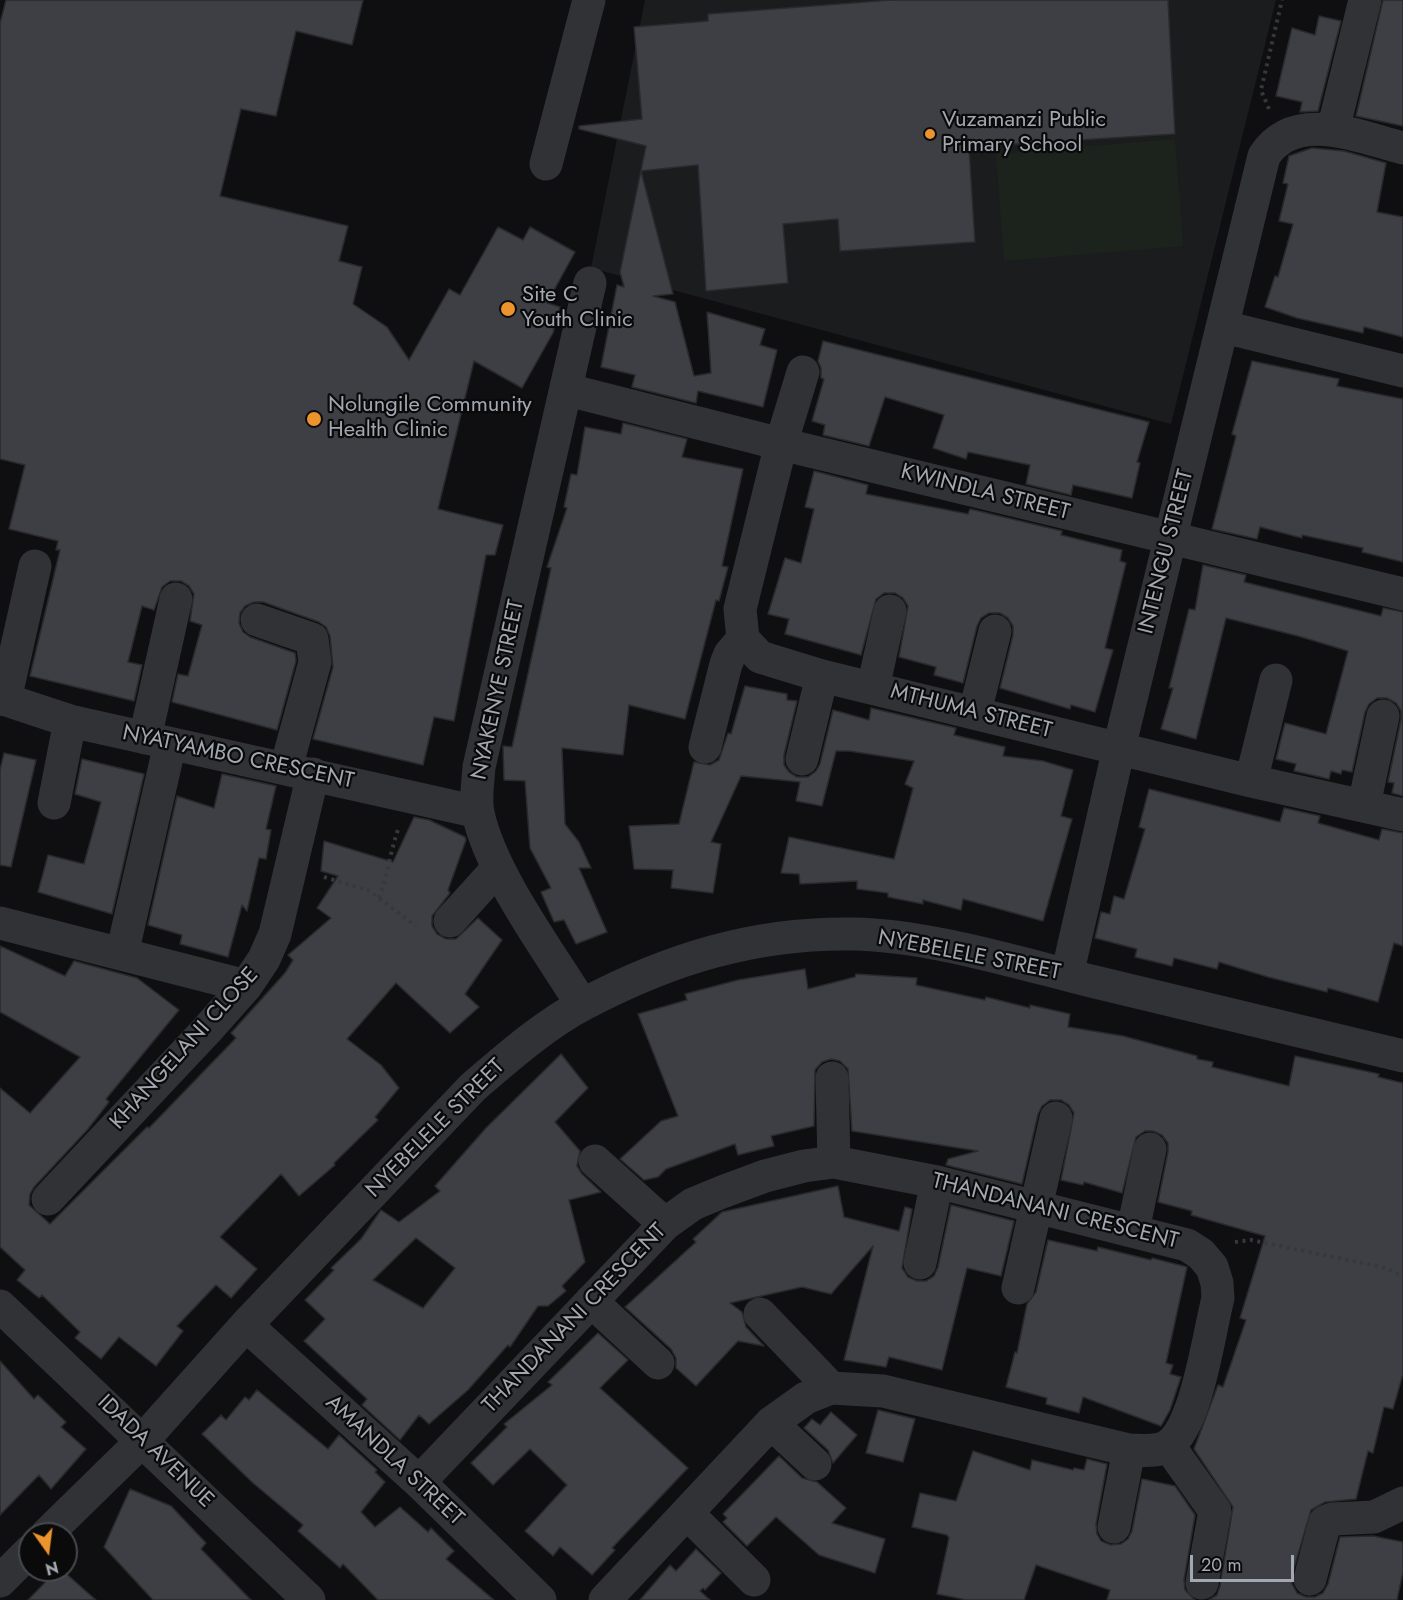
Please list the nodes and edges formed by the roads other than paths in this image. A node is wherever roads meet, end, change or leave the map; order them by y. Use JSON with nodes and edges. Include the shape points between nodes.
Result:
{"nodes":[{"id":1,"x":589,"y":0,"type":"edge"},
{"id":2,"x":1365,"y":0,"type":"edge"},
{"id":3,"x":1333,"y":130,"type":"junction"},
{"id":4,"x":1403,"y":148,"type":"edge"},
{"id":5,"x":546,"y":164,"type":"dead end"},
{"id":6,"x":590,"y":283,"type":"dead end"},
{"id":7,"x":1224,"y":327,"type":"junction"},
{"id":8,"x":1403,"y":371,"type":"edge"},
{"id":9,"x":803,"y":372,"type":"dead end"},
{"id":10,"x":568,"y":390,"type":"junction"},
{"id":11,"x":781,"y":444,"type":"junction"},
{"id":12,"x":1170,"y":538,"type":"junction"},
{"id":13,"x":35,"y":566,"type":"dead end"},
{"id":14,"x":1403,"y":594,"type":"edge"},
{"id":15,"x":176,"y":600,"type":"dead end"},
{"id":16,"x":890,"y":611,"type":"dead end"},
{"id":17,"x":257,"y":620,"type":"dead end"},
{"id":18,"x":995,"y":631,"type":"dead end"},
{"id":19,"x":742,"y":639,"type":"junction"},
{"id":20,"x":822,"y":676,"type":"junction"},
{"id":21,"x":1276,"y":680,"type":"dead end"},
{"id":22,"x":873,"y":688,"type":"junction"},
{"id":23,"x":2,"y":699,"type":"edge"},
{"id":24,"x":975,"y":712,"type":"junction"},
{"id":25,"x":1383,"y":716,"type":"dead end"},
{"id":26,"x":70,"y":721,"type":"junction"},
{"id":27,"x":158,"y":741,"type":"junction"},
{"id":28,"x":705,"y":747,"type":"dead end"},
{"id":29,"x":1119,"y":748,"type":"junction"},
{"id":30,"x":802,"y":759,"type":"dead end"},
{"id":31,"x":299,"y":771,"type":"junction"},
{"id":32,"x":1251,"y":781,"type":"junction"},
{"id":33,"x":54,"y":803,"type":"dead end"},
{"id":34,"x":1364,"y":804,"type":"junction"},
{"id":35,"x":478,"y":812,"type":"junction"},
{"id":36,"x":1403,"y":815,"type":"edge"},
{"id":37,"x":498,"y":868,"type":"junction"},
{"id":38,"x":450,"y":921,"type":"road end"},
{"id":39,"x":0,"y":923,"type":"edge"},
{"id":40,"x":122,"y":954,"type":"junction"},
{"id":41,"x":1066,"y":975,"type":"junction"},
{"id":42,"x":246,"y":986,"type":"junction"},
{"id":43,"x":582,"y":1005,"type":"junction"},
{"id":44,"x":1403,"y":1056,"type":"edge"},
{"id":45,"x":832,"y":1078,"type":"dead end"},
{"id":46,"x":1056,"y":1118,"type":"dead end"},
{"id":47,"x":1150,"y":1149,"type":"dead end"},
{"id":48,"x":596,"y":1161,"type":"dead end"},
{"id":49,"x":834,"y":1162,"type":"junction"},
{"id":50,"x":937,"y":1182,"type":"junction"},
{"id":51,"x":48,"y":1199,"type":"dead end"},
{"id":52,"x":1036,"y":1206,"type":"junction"},
{"id":53,"x":665,"y":1224,"type":"junction"},
{"id":54,"x":1133,"y":1230,"type":"junction"},
{"id":55,"x":920,"y":1263,"type":"dead end"},
{"id":56,"x":1018,"y":1288,"type":"dead end"},
{"id":57,"x":591,"y":1301,"type":"junction"},
{"id":58,"x":0,"y":1306,"type":"edge"},
{"id":59,"x":760,"y":1314,"type":"dead end"},
{"id":60,"x":246,"y":1325,"type":"junction"},
{"id":61,"x":658,"y":1363,"type":"dead end"},
{"id":62,"x":831,"y":1388,"type":"junction"},
{"id":63,"x":771,"y":1423,"type":"junction"},
{"id":64,"x":142,"y":1440,"type":"junction"},
{"id":65,"x":1169,"y":1446,"type":"junction"},
{"id":66,"x":1129,"y":1450,"type":"junction"},
{"id":67,"x":815,"y":1464,"type":"dead end"},
{"id":68,"x":419,"y":1482,"type":"junction"},
{"id":69,"x":1403,"y":1503,"type":"edge"},
{"id":70,"x":687,"y":1513,"type":"junction"},
{"id":71,"x":59,"y":1522,"type":"edge"},
{"id":72,"x":1114,"y":1527,"type":"dead end"},
{"id":73,"x":18,"y":1563,"type":"edge"},
{"id":74,"x":1310,"y":1579,"type":"dead end"},
{"id":75,"x":754,"y":1580,"type":"dead end"},
{"id":76,"x":0,"y":1581,"type":"edge"},
{"id":77,"x":1202,"y":1582,"type":"dead end"},
{"id":78,"x":309,"y":1600,"type":"edge"},
{"id":79,"x":540,"y":1600,"type":"edge"},
{"id":80,"x":605,"y":1600,"type":"edge"}],
"edges":[{"from":1,"to":5,"type":"street"},
{"from":2,"to":3,"type":"street"},
{"from":3,"to":4,"type":"street"},
{"from":3,"to":7,"type":"street","name":"INTENGU STREET","via":[[1305,129],[1282,137],[1264,156]]},
{"from":6,"to":10,"type":"street","name":"NYAKENYE STREET"},
{"from":7,"to":8,"type":"street"},
{"from":7,"to":12,"type":"street","name":"INTENGU STREET"},
{"from":9,"to":11,"type":"street"},
{"from":10,"to":11,"type":"street","name":"KWINDLA STREET"},
{"from":10,"to":35,"type":"street","name":"NYAKENYE STREET","via":[[480,767]]},
{"from":11,"to":12,"type":"street","name":"KWINDLA STREET"},
{"from":11,"to":19,"type":"street","via":[[740,609]]},
{"from":12,"to":14,"type":"street","name":"KWINDLA STREET"},
{"from":12,"to":29,"type":"street","name":"INTENGU STREET"},
{"from":13,"to":23,"type":"street"},
{"from":15,"to":27,"type":"street"},
{"from":16,"to":22,"type":"street"},
{"from":17,"to":31,"type":"street","name":"KHANGELANI CLOSE","via":[[306,635],[314,645],[315,662]]},
{"from":18,"to":24,"type":"street"},
{"from":19,"to":20,"type":"street","name":"MTHUMA STREET","via":[[760,657]]},
{"from":19,"to":28,"type":"street","via":[[726,664]]},
{"from":20,"to":22,"type":"street","name":"MTHUMA STREET"},
{"from":20,"to":30,"type":"street"},
{"from":21,"to":32,"type":"street"},
{"from":22,"to":24,"type":"street","name":"MTHUMA STREET"},
{"from":23,"to":26,"type":"street","name":"NYATYAMBO CRESCENT"},
{"from":24,"to":29,"type":"street","name":"MTHUMA STREET"},
{"from":25,"to":34,"type":"street"},
{"from":26,"to":27,"type":"street","name":"NYATYAMBO CRESCENT"},
{"from":26,"to":33,"type":"street"},
{"from":27,"to":31,"type":"street","name":"NYATYAMBO CRESCENT"},
{"from":27,"to":40,"type":"street"},
{"from":29,"to":32,"type":"street","name":"MTHUMA STREET"},
{"from":29,"to":41,"type":"street","name":"INTENGU STREET"},
{"from":31,"to":35,"type":"street","name":"NYATYAMBO CRESCENT"},
{"from":31,"to":42,"type":"street","name":"KHANGELANI CLOSE","via":[[284,901],[264,959]]},
{"from":32,"to":34,"type":"street","name":"MTHUMA STREET"},
{"from":34,"to":36,"type":"street","name":"MTHUMA STREET"},
{"from":35,"to":37,"type":"street","name":"NYAKENYE STREET"},
{"from":37,"to":38,"type":"street"},
{"from":37,"to":43,"type":"street","name":"NYAKENYE STREET"},
{"from":39,"to":40,"type":"street"},
{"from":40,"to":42,"type":"street"},
{"from":41,"to":43,"type":"street","name":"NYEBELELE STREET","via":[[936,944],[855,934],[780,937],[722,948],[667,966]]},
{"from":41,"to":44,"type":"street","name":"NYEBELELE STREET"},
{"from":42,"to":51,"type":"street","name":"KHANGELANI CLOSE"},
{"from":43,"to":60,"type":"street","name":"NYEBELELE STREET","via":[[513,1053],[473,1087]]},
{"from":45,"to":49,"type":"street"},
{"from":46,"to":52,"type":"street"},
{"from":47,"to":54,"type":"street"},
{"from":48,"to":53,"type":"street"},
{"from":49,"to":50,"type":"street","name":"THANDANANI CRESCENT"},
{"from":49,"to":53,"type":"street","name":"THANDANANI CRESCENT","via":[[765,1176],[693,1204]]},
{"from":50,"to":52,"type":"street","name":"THANDANANI CRESCENT"},
{"from":50,"to":55,"type":"street"},
{"from":52,"to":54,"type":"street","name":"THANDANANI CRESCENT"},
{"from":52,"to":56,"type":"street"},
{"from":53,"to":57,"type":"street","name":"THANDANANI CRESCENT"},
{"from":54,"to":65,"type":"street","name":"THANDANANI CRESCENT","via":[[1186,1245],[1202,1254],[1217,1282],[1218,1298],[1189,1418]]},
{"from":57,"to":61,"type":"street"},
{"from":57,"to":68,"type":"street","name":"THANDANANI CRESCENT"},
{"from":58,"to":64,"type":"street","name":"IDADA AVENUE"},
{"from":59,"to":62,"type":"street"},
{"from":60,"to":64,"type":"street","name":"NYEBELELE STREET"},
{"from":60,"to":68,"type":"street","name":"AMANDLA STREET"},
{"from":62,"to":63,"type":"street","via":[[806,1398]]},
{"from":62,"to":66,"type":"street","via":[[883,1391]]},
{"from":63,"to":67,"type":"street"},
{"from":63,"to":70,"type":"street"},
{"from":64,"to":71,"type":"street","name":"NYEBELELE STREET"},
{"from":64,"to":78,"type":"street","name":"IDADA AVENUE"},
{"from":65,"to":66,"type":"street","via":[[1156,1451]]},
{"from":65,"to":77,"type":"street","via":[[1215,1511]]},
{"from":66,"to":72,"type":"street"},
{"from":68,"to":79,"type":"street","name":"AMANDLA STREET"},
{"from":69,"to":74,"type":"street","via":[[1374,1517],[1325,1522]]},
{"from":70,"to":75,"type":"street"},
{"from":70,"to":80,"type":"street"},
{"from":73,"to":76,"type":"street"}]}
